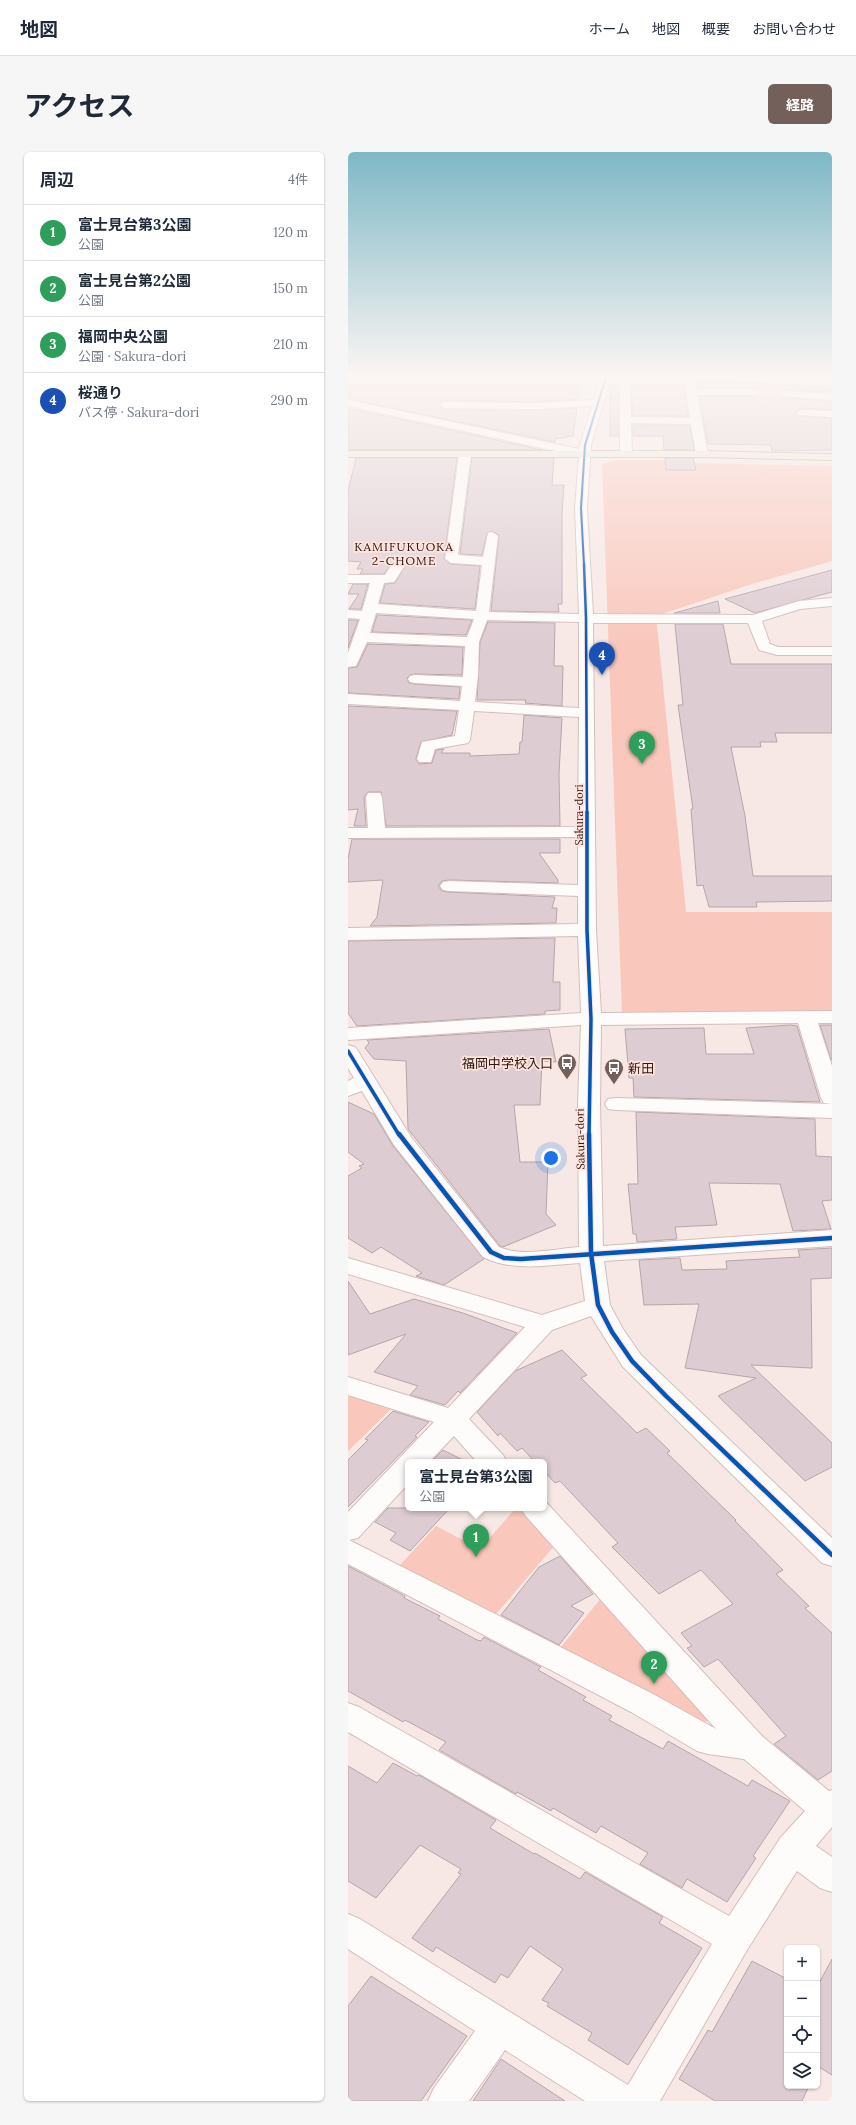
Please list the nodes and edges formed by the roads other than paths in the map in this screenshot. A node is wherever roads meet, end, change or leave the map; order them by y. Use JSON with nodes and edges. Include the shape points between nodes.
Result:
{"nodes":[{"id":1,"x":463,"y":465,"type":"edge"},
{"id":2,"x":584,"y":465,"type":"edge"},
{"id":3,"x":492,"y":536,"type":"dead end"},
{"id":4,"x":490,"y":561,"type":"junction"},
{"id":5,"x":399,"y":564,"type":"dead end"},
{"id":6,"x":348,"y":579,"type":"edge"},
{"id":7,"x":378,"y":579,"type":"junction"},
{"id":8,"x":832,"y":602,"type":"edge"},
{"id":9,"x":370,"y":612,"type":"junction"},
{"id":10,"x":348,"y":614,"type":"edge"},
{"id":11,"x":482,"y":615,"type":"junction"},
{"id":12,"x":586,"y":618,"type":"junction"},
{"id":13,"x":754,"y":619,"type":"junction"},
{"id":14,"x":472,"y":642,"type":"junction"},
{"id":15,"x":356,"y":644,"type":"edge"},
{"id":16,"x":832,"y":651,"type":"edge"},
{"id":17,"x":351,"y":663,"type":"dead end"},
{"id":18,"x":415,"y":679,"type":"dead end"},
{"id":19,"x":470,"y":682,"type":"junction"},
{"id":20,"x":348,"y":700,"type":"edge"},
{"id":21,"x":468,"y":707,"type":"junction"},
{"id":22,"x":587,"y":713,"type":"junction"},
{"id":23,"x":425,"y":759,"type":"dead end"},
{"id":24,"x":374,"y":797,"type":"dead end"},
{"id":25,"x":588,"y":832,"type":"junction"},
{"id":26,"x":348,"y":833,"type":"edge"},
{"id":27,"x":377,"y":833,"type":"junction"},
{"id":28,"x":449,"y":886,"type":"dead end"},
{"id":29,"x":588,"y":892,"type":"junction"},
{"id":30,"x":587,"y":930,"type":"junction"},
{"id":31,"x":348,"y":934,"type":"edge"},
{"id":32,"x":806,"y":1018,"type":"junction"},
{"id":33,"x":832,"y":1018,"type":"edge"},
{"id":34,"x":591,"y":1019,"type":"junction"},
{"id":35,"x":348,"y":1034,"type":"edge"},
{"id":36,"x":348,"y":1051,"type":"edge"},
{"id":37,"x":357,"y":1085,"type":"edge"},
{"id":38,"x":832,"y":1098,"type":"edge"},
{"id":39,"x":616,"y":1104,"type":"dead end"},
{"id":40,"x":832,"y":1111,"type":"edge"},
{"id":41,"x":832,"y":1238,"type":"edge"},
{"id":42,"x":591,"y":1253,"type":"junction"},
{"id":43,"x":353,"y":1270,"type":"edge"},
{"id":44,"x":598,"y":1305,"type":"junction"},
{"id":45,"x":544,"y":1324,"type":"junction"},
{"id":46,"x":348,"y":1386,"type":"edge"},
{"id":47,"x":454,"y":1419,"type":"junction"},
{"id":48,"x":415,"y":1459,"type":"edge"},
{"id":49,"x":490,"y":1459,"type":"edge"},
{"id":50,"x":405,"y":1470,"type":"edge"},
{"id":51,"x":538,"y":1511,"type":"edge"},
{"id":52,"x":348,"y":1530,"type":"edge"},
{"id":53,"x":348,"y":1551,"type":"edge"},
{"id":54,"x":832,"y":1556,"type":"edge"},
{"id":55,"x":348,"y":1716,"type":"edge"},
{"id":56,"x":752,"y":1747,"type":"junction"},
{"id":57,"x":830,"y":1807,"type":"edge"},
{"id":58,"x":793,"y":1848,"type":"junction"},
{"id":59,"x":832,"y":1877,"type":"edge"},
{"id":60,"x":348,"y":1930,"type":"edge"},
{"id":61,"x":735,"y":1938,"type":"junction"},
{"id":62,"x":500,"y":2026,"type":"junction"},
{"id":63,"x":447,"y":2101,"type":"edge"},
{"id":64,"x":619,"y":2101,"type":"edge"},
{"id":65,"x":639,"y":2101,"type":"edge"}],
"edges":[{"from":1,"to":4,"type":"street","via":[[450,559]]},
{"from":2,"to":12,"type":"street","name":"Sakura-dori","via":[[582,508]]},
{"from":3,"to":4,"type":"street"},
{"from":4,"to":11,"type":"street"},
{"from":5,"to":7,"type":"street","via":[[389,579]]},
{"from":6,"to":7,"type":"street"},
{"from":7,"to":9,"type":"street"},
{"from":8,"to":13,"type":"street","via":[[799,605]]},
{"from":9,"to":10,"type":"street"},
{"from":9,"to":11,"type":"street"},
{"from":9,"to":15,"type":"street"},
{"from":11,"to":12,"type":"street"},
{"from":11,"to":14,"type":"street"},
{"from":12,"to":13,"type":"street"},
{"from":12,"to":22,"type":"street","name":"Sakura-dori"},
{"from":13,"to":16,"type":"street","via":[[764,647],[777,651]]},
{"from":14,"to":15,"type":"street"},
{"from":14,"to":19,"type":"street"},
{"from":15,"to":17,"type":"street"},
{"from":18,"to":19,"type":"street"},
{"from":19,"to":21,"type":"street"},
{"from":20,"to":21,"type":"street"},
{"from":21,"to":22,"type":"street"},
{"from":21,"to":23,"type":"street","via":[[462,740],[428,745]]},
{"from":22,"to":25,"type":"street","name":"Sakura-dori"},
{"from":24,"to":27,"type":"street"},
{"from":25,"to":27,"type":"street"},
{"from":25,"to":29,"type":"street","name":"Sakura-dori"},
{"from":26,"to":27,"type":"street"},
{"from":28,"to":29,"type":"street"},
{"from":29,"to":30,"type":"street","name":"Sakura-dori"},
{"from":30,"to":31,"type":"street"},
{"from":30,"to":34,"type":"street","name":"Sakura-dori"},
{"from":32,"to":33,"type":"street"},
{"from":32,"to":34,"type":"street"},
{"from":32,"to":38,"type":"street"},
{"from":34,"to":35,"type":"street"},
{"from":34,"to":42,"type":"street","name":"Sakura-dori"},
{"from":36,"to":37,"type":"street"},
{"from":37,"to":42,"type":"street","via":[[491,1252],[504,1258]]},
{"from":39,"to":40,"type":"street"},
{"from":41,"to":42,"type":"street"},
{"from":42,"to":44,"type":"street","name":"Sakura-dori"},
{"from":43,"to":45,"type":"street"},
{"from":44,"to":45,"type":"street"},
{"from":44,"to":54,"type":"street","name":"Sakura-dori","via":[[612,1332],[632,1361]]},
{"from":45,"to":47,"type":"street"},
{"from":46,"to":47,"type":"street"},
{"from":47,"to":48,"type":"street"},
{"from":47,"to":49,"type":"street"},
{"from":50,"to":52,"type":"street"},
{"from":51,"to":56,"type":"street"},
{"from":53,"to":56,"type":"street","via":[[642,1703],[708,1741]]},
{"from":55,"to":61,"type":"street"},
{"from":56,"to":57,"type":"street"},
{"from":57,"to":58,"type":"street"},
{"from":58,"to":59,"type":"street"},
{"from":58,"to":61,"type":"street"},
{"from":60,"to":62,"type":"street"},
{"from":61,"to":65,"type":"street"},
{"from":62,"to":63,"type":"street"},
{"from":62,"to":64,"type":"street"}]}
